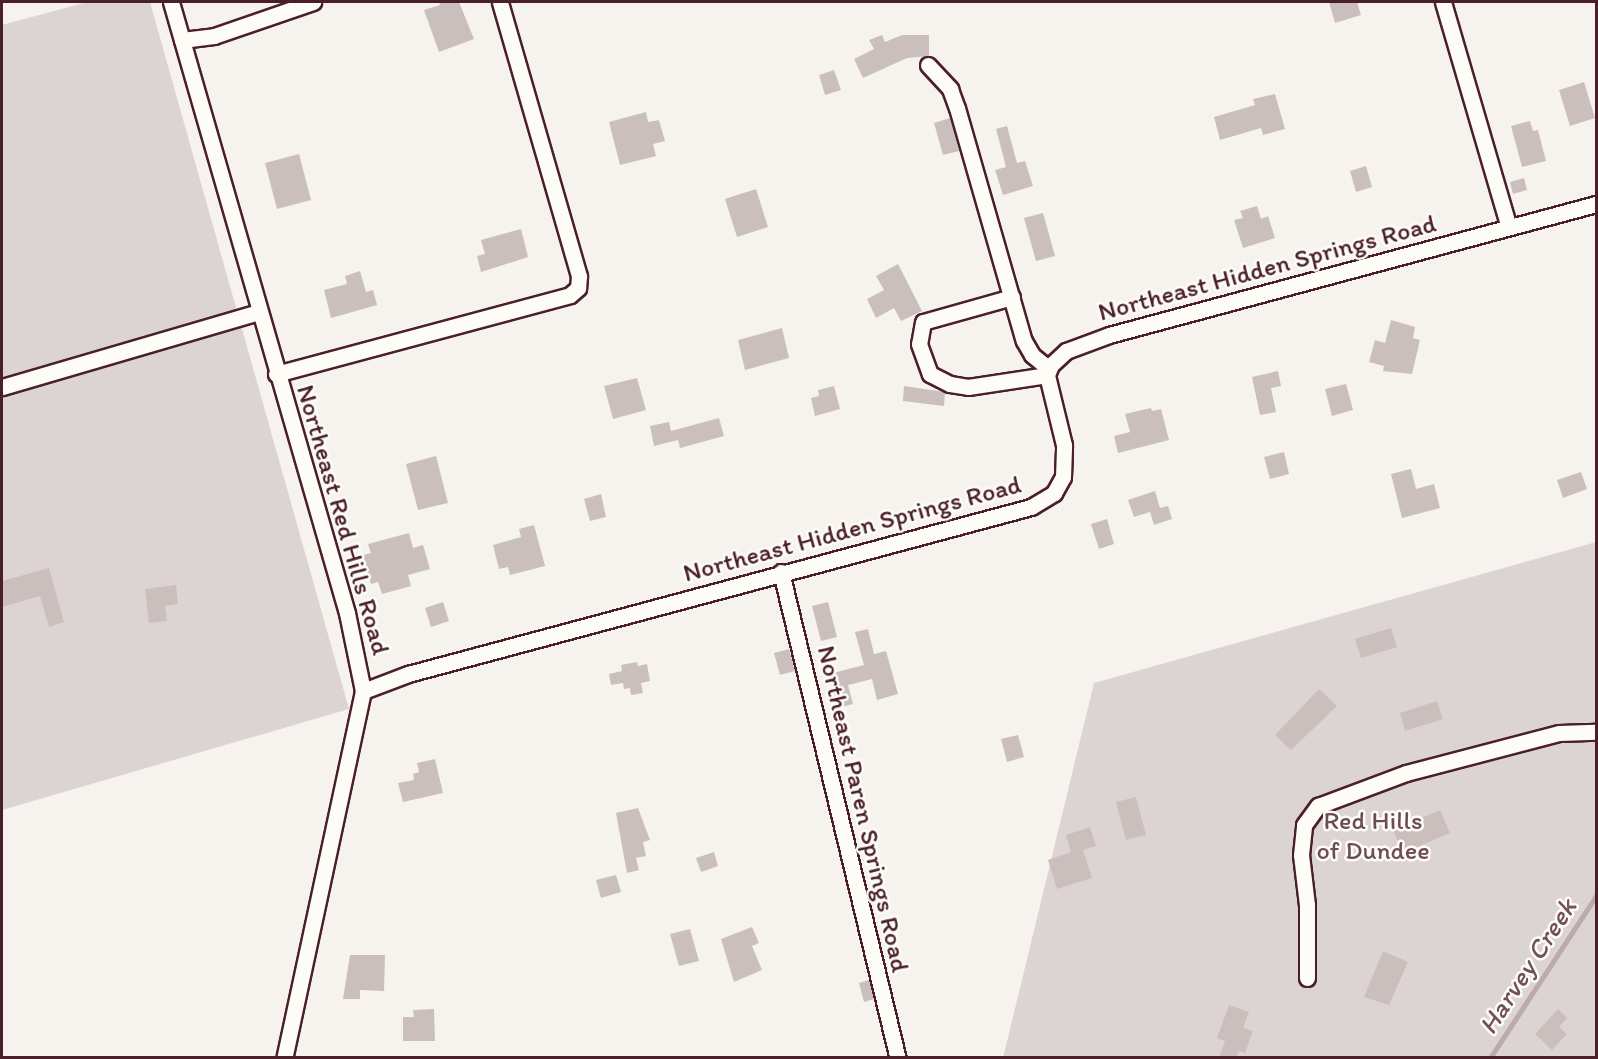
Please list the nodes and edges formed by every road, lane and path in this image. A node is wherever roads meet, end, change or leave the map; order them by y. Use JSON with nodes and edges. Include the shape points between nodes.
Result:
{"nodes":[{"id":1,"x":171,"y":2,"type":"edge"},
{"id":2,"x":313,"y":2,"type":"edge"},
{"id":3,"x":500,"y":2,"type":"edge"},
{"id":4,"x":1443,"y":2,"type":"edge"},
{"id":5,"x":182,"y":40,"type":"junction"},
{"id":6,"x":928,"y":65,"type":"dead end"},
{"id":7,"x":1596,"y":204,"type":"edge"},
{"id":8,"x":1509,"y":227,"type":"junction"},
{"id":9,"x":1012,"y":297,"type":"junction"},
{"id":10,"x":258,"y":312,"type":"junction"},
{"id":11,"x":1048,"y":372,"type":"junction"},
{"id":12,"x":276,"y":374,"type":"junction"},
{"id":13,"x":2,"y":387,"type":"edge"},
{"id":14,"x":781,"y":572,"type":"junction"},
{"id":15,"x":363,"y":691,"type":"junction"},
{"id":16,"x":1596,"y":732,"type":"edge"},
{"id":17,"x":1307,"y":978,"type":"dead end"},
{"id":18,"x":284,"y":1058,"type":"edge"},
{"id":19,"x":898,"y":1058,"type":"edge"}],
"edges":[{"from":1,"to":5,"type":"street","name":"Northeast Red Hills Road"},
{"from":2,"to":5,"type":"street","via":[[214,36]]},
{"from":3,"to":12,"type":"street","via":[[579,276],[579,288],[570,295]]},
{"from":4,"to":8,"type":"street"},
{"from":5,"to":10,"type":"street","name":"Northeast Red Hills Road"},
{"from":6,"to":9,"type":"street","via":[[950,89],[957,108]]},
{"from":7,"to":8,"type":"street","name":"Northeast Hidden Springs Road"},
{"from":8,"to":11,"type":"street","name":"Northeast Hidden Springs Road","via":[[1109,335],[1066,351]]},
{"from":9,"to":11,"type":"street","via":[[1032,355]]},
{"from":9,"to":11,"type":"street","via":[[923,322],[919,344],[930,375],[968,387]]},
{"from":10,"to":12,"type":"street","name":"Northeast Red Hills Road"},
{"from":10,"to":13,"type":"street"},
{"from":11,"to":14,"type":"street","name":"Northeast Hidden Springs Road","via":[[1066,456],[1060,485],[1045,500],[1017,512]]},
{"from":12,"to":15,"type":"street","name":"Northeast Red Hills Road","via":[[346,613]]},
{"from":14,"to":15,"type":"street","name":"Northeast Hidden Springs Road","via":[[408,675]]},
{"from":14,"to":19,"type":"street","name":"Northeast Paren Springs Road"},
{"from":15,"to":18,"type":"street","name":"Northeast Red Hills Road"},
{"from":16,"to":17,"type":"street","via":[[1559,733],[1406,773],[1318,806],[1304,825],[1301,846],[1307,905]]}]}
